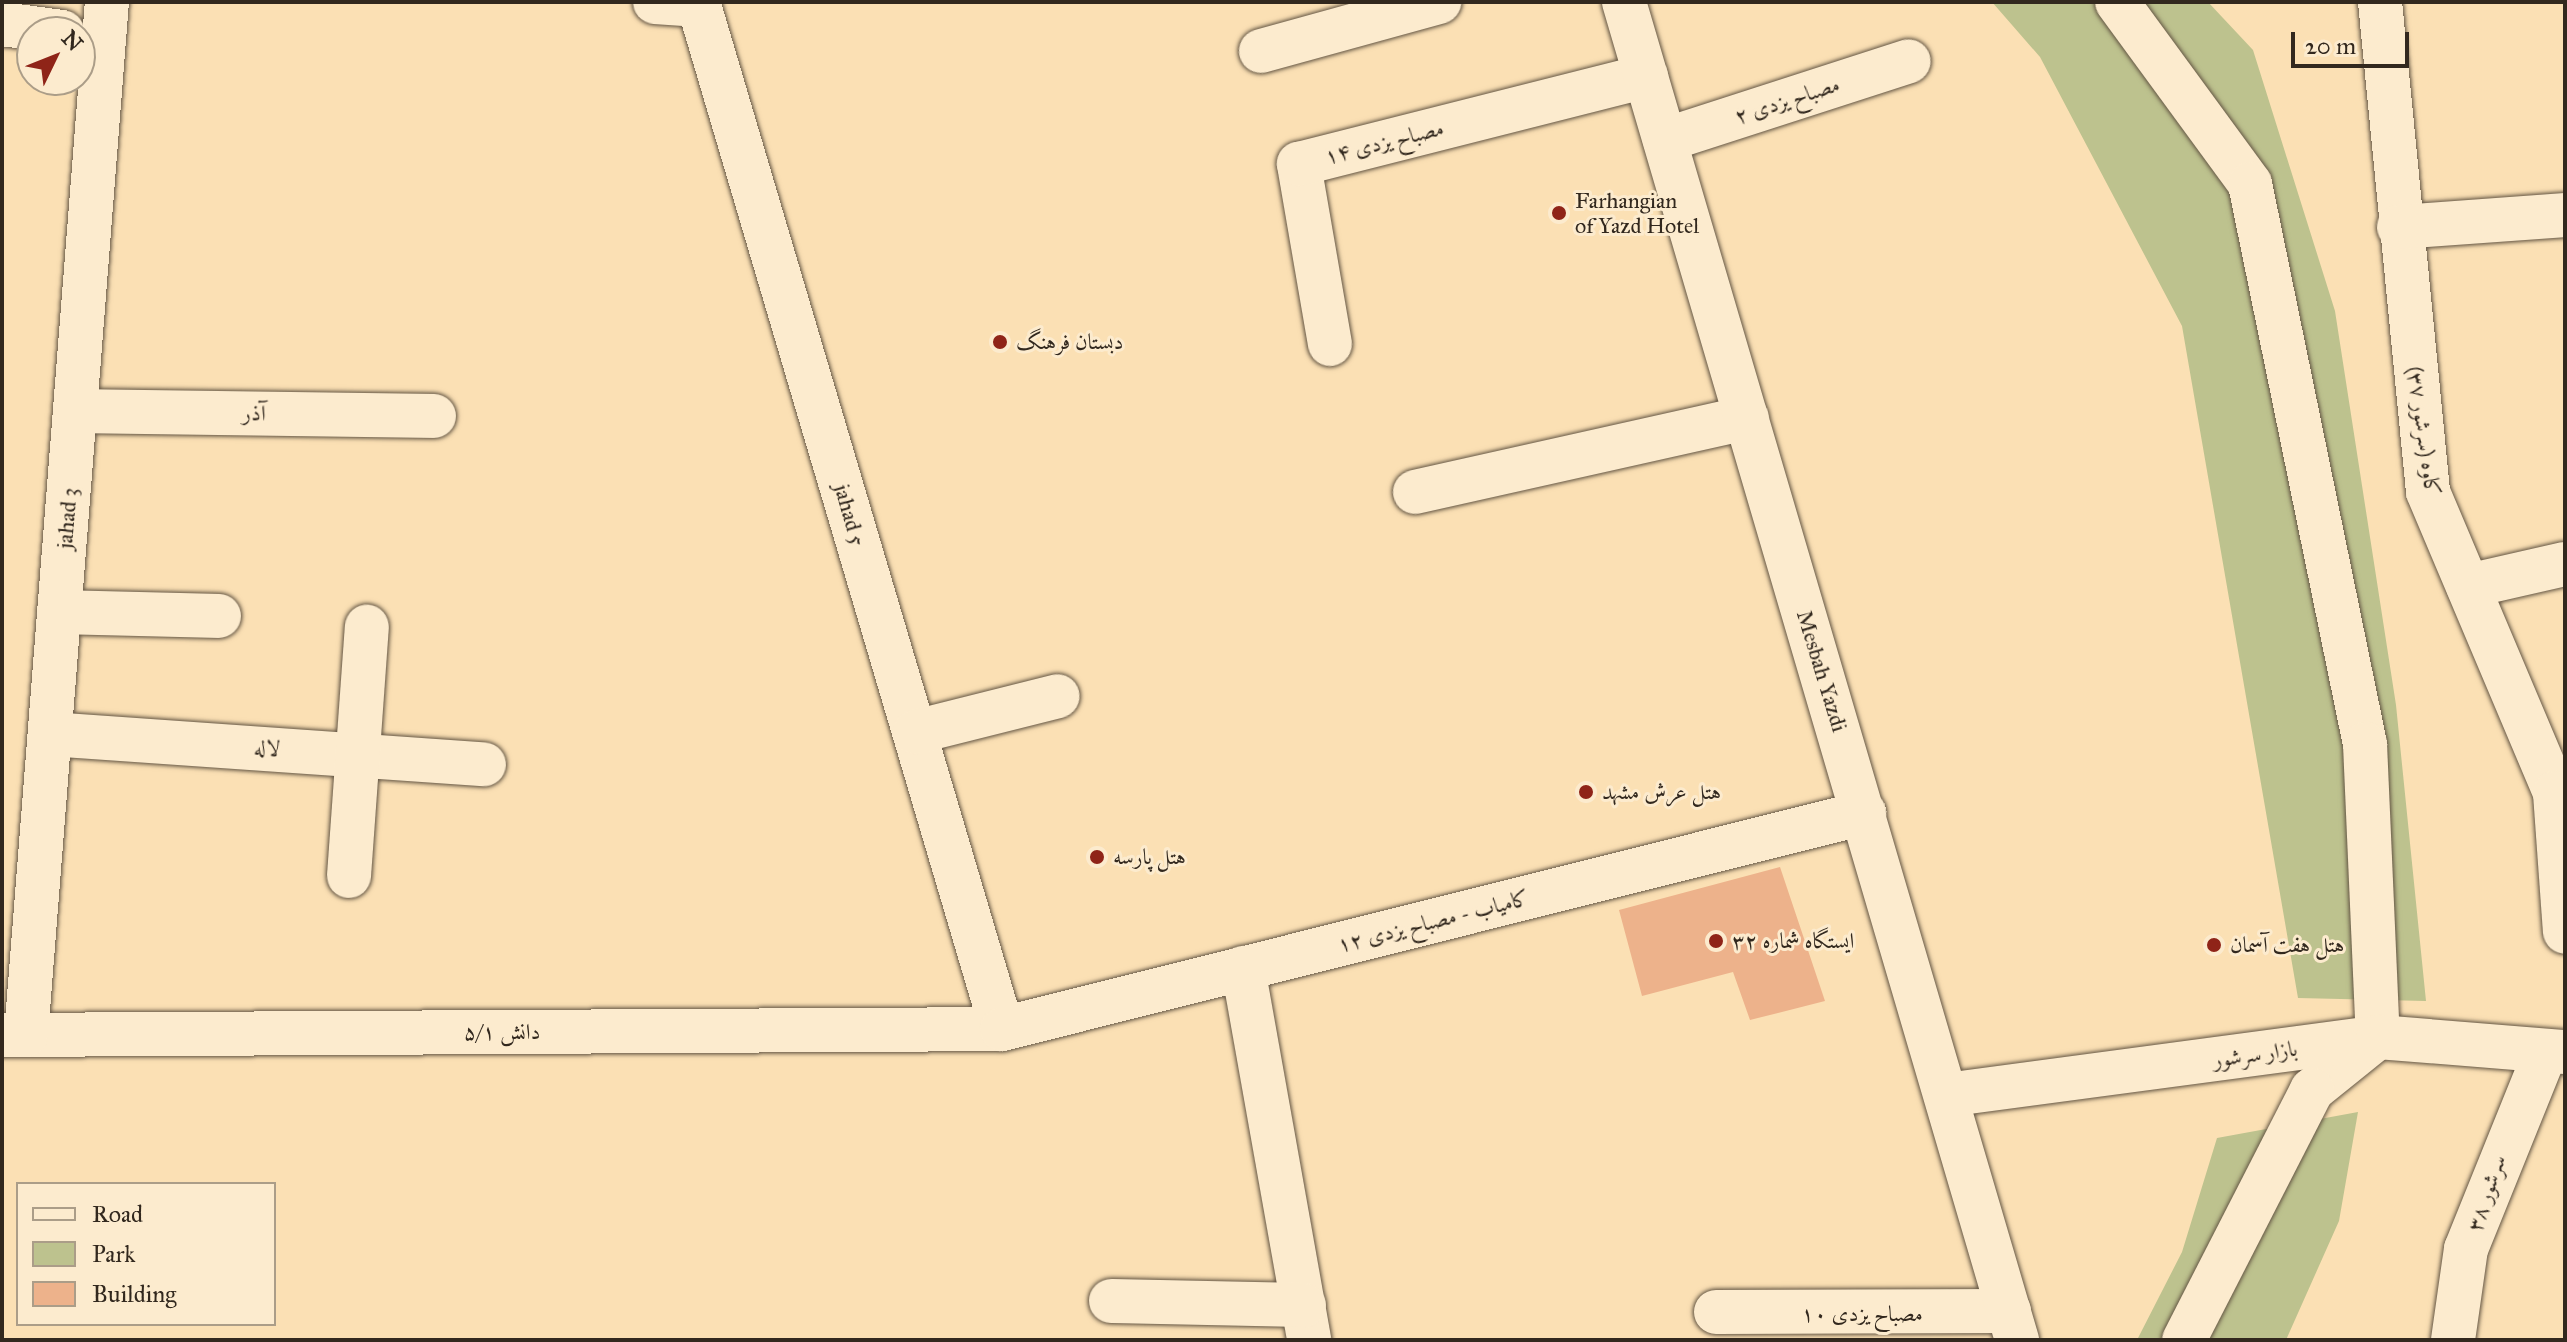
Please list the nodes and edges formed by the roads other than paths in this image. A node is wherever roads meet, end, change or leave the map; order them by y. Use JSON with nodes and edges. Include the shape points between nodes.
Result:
{"nodes":[{"id":1,"x":655,"y":2,"type":"edge"},
{"id":2,"x":1439,"y":2,"type":"edge"},
{"id":3,"x":1624,"y":2,"type":"edge"},
{"id":4,"x":2117,"y":2,"type":"edge"},
{"id":5,"x":2380,"y":2,"type":"edge"},
{"id":6,"x":699,"y":3,"type":"edge"},
{"id":7,"x":1261,"y":51,"type":"dead end"},
{"id":8,"x":1909,"y":61,"type":"dead end"},
{"id":9,"x":1646,"y":76,"type":"junction"},
{"id":10,"x":86,"y":96,"type":"edge"},
{"id":11,"x":1665,"y":140,"type":"junction"},
{"id":12,"x":2565,"y":215,"type":"edge"},
{"id":13,"x":2399,"y":227,"type":"junction"},
{"id":14,"x":1330,"y":344,"type":"dead end"},
{"id":15,"x":75,"y":411,"type":"junction"},
{"id":16,"x":434,"y":416,"type":"dead end"},
{"id":17,"x":1747,"y":418,"type":"junction"},
{"id":18,"x":1415,"y":492,"type":"dead end"},
{"id":19,"x":2565,"y":564,"type":"edge"},
{"id":20,"x":2468,"y":586,"type":"junction"},
{"id":21,"x":59,"y":612,"type":"junction"},
{"id":22,"x":219,"y":616,"type":"dead end"},
{"id":23,"x":367,"y":627,"type":"dead end"},
{"id":24,"x":1058,"y":696,"type":"dead end"},
{"id":25,"x":915,"y":732,"type":"junction"},
{"id":26,"x":50,"y":734,"type":"junction"},
{"id":27,"x":360,"y":754,"type":"junction"},
{"id":28,"x":484,"y":764,"type":"dead end"},
{"id":29,"x":1864,"y":813,"type":"junction"},
{"id":30,"x":349,"y":876,"type":"dead end"},
{"id":31,"x":2565,"y":932,"type":"edge"},
{"id":32,"x":1243,"y":968,"type":"junction"},
{"id":33,"x":1002,"y":1029,"type":"junction"},
{"id":34,"x":14,"y":1035,"type":"edge"},
{"id":35,"x":2378,"y":1037,"type":"junction"},
{"id":36,"x":2555,"y":1052,"type":"edge"},
{"id":37,"x":1946,"y":1095,"type":"junction"},
{"id":38,"x":1111,"y":1301,"type":"dead end"},
{"id":39,"x":1716,"y":1312,"type":"dead end"},
{"id":40,"x":1306,"y":1322,"type":"edge"},
{"id":41,"x":2013,"y":1326,"type":"edge"},
{"id":42,"x":2184,"y":1340,"type":"edge"},
{"id":43,"x":2453,"y":1340,"type":"edge"}],
"edges":[{"from":1,"to":6,"type":"street"},
{"from":2,"to":7,"type":"street"},
{"from":3,"to":9,"type":"street","name":"Mesbah Yazdi"},
{"from":4,"to":35,"type":"street","via":[[2250,184],[2365,744]]},
{"from":5,"to":13,"type":"street","name":"کاوه (سرشور ۳۷)"},
{"from":6,"to":25,"type":"street","name":"jahad 5"},
{"from":8,"to":11,"type":"street","name":"مصباح یزدی ۲"},
{"from":9,"to":11,"type":"street","name":"Mesbah Yazdi"},
{"from":9,"to":14,"type":"street","name":"مصباح یزدی ۱۴","via":[[1299,164]]},
{"from":10,"to":15,"type":"street","name":"jahad 3"},
{"from":11,"to":17,"type":"street","name":"Mesbah Yazdi"},
{"from":12,"to":13,"type":"street"},
{"from":13,"to":20,"type":"street","name":"کاوه (سرشور ۳۷)","via":[[2428,492]]},
{"from":15,"to":16,"type":"street","name":"آذر"},
{"from":15,"to":21,"type":"street","name":"jahad 3"},
{"from":17,"to":18,"type":"street"},
{"from":17,"to":29,"type":"street","name":"Mesbah Yazdi"},
{"from":19,"to":20,"type":"street"},
{"from":20,"to":31,"type":"street","name":"کاوه (سرشور ۳۷)","via":[[2555,793]]},
{"from":21,"to":22,"type":"street"},
{"from":21,"to":26,"type":"street","name":"jahad 3"},
{"from":23,"to":27,"type":"street"},
{"from":24,"to":25,"type":"street"},
{"from":25,"to":33,"type":"street","name":"jahad 5"},
{"from":26,"to":27,"type":"street","name":"لاله"},
{"from":26,"to":34,"type":"street","name":"jahad 3"},
{"from":27,"to":28,"type":"street","name":"لاله"},
{"from":27,"to":30,"type":"street"},
{"from":29,"to":32,"type":"street","name":"کامیاب - مصباح یزدی ۱۲"},
{"from":29,"to":37,"type":"street","name":"Mesbah Yazdi"},
{"from":32,"to":33,"type":"street","name":"کامیاب - مصباح یزدی ۱۲"},
{"from":32,"to":40,"type":"street"},
{"from":33,"to":34,"type":"street","name":"دانش ۵/۱"},
{"from":35,"to":36,"type":"street","name":"بازار سرشور"},
{"from":35,"to":37,"type":"street","name":"بازار سرشور"},
{"from":35,"to":42,"type":"street","via":[[2312,1090]]},
{"from":36,"to":43,"type":"street","name":"سرشور ۳۸","via":[[2466,1249]]},
{"from":37,"to":41,"type":"street","name":"Mesbah Yazdi"},
{"from":38,"to":40,"type":"street"},
{"from":39,"to":41,"type":"street","name":"مصباح یزدی ۱۰"}]}
